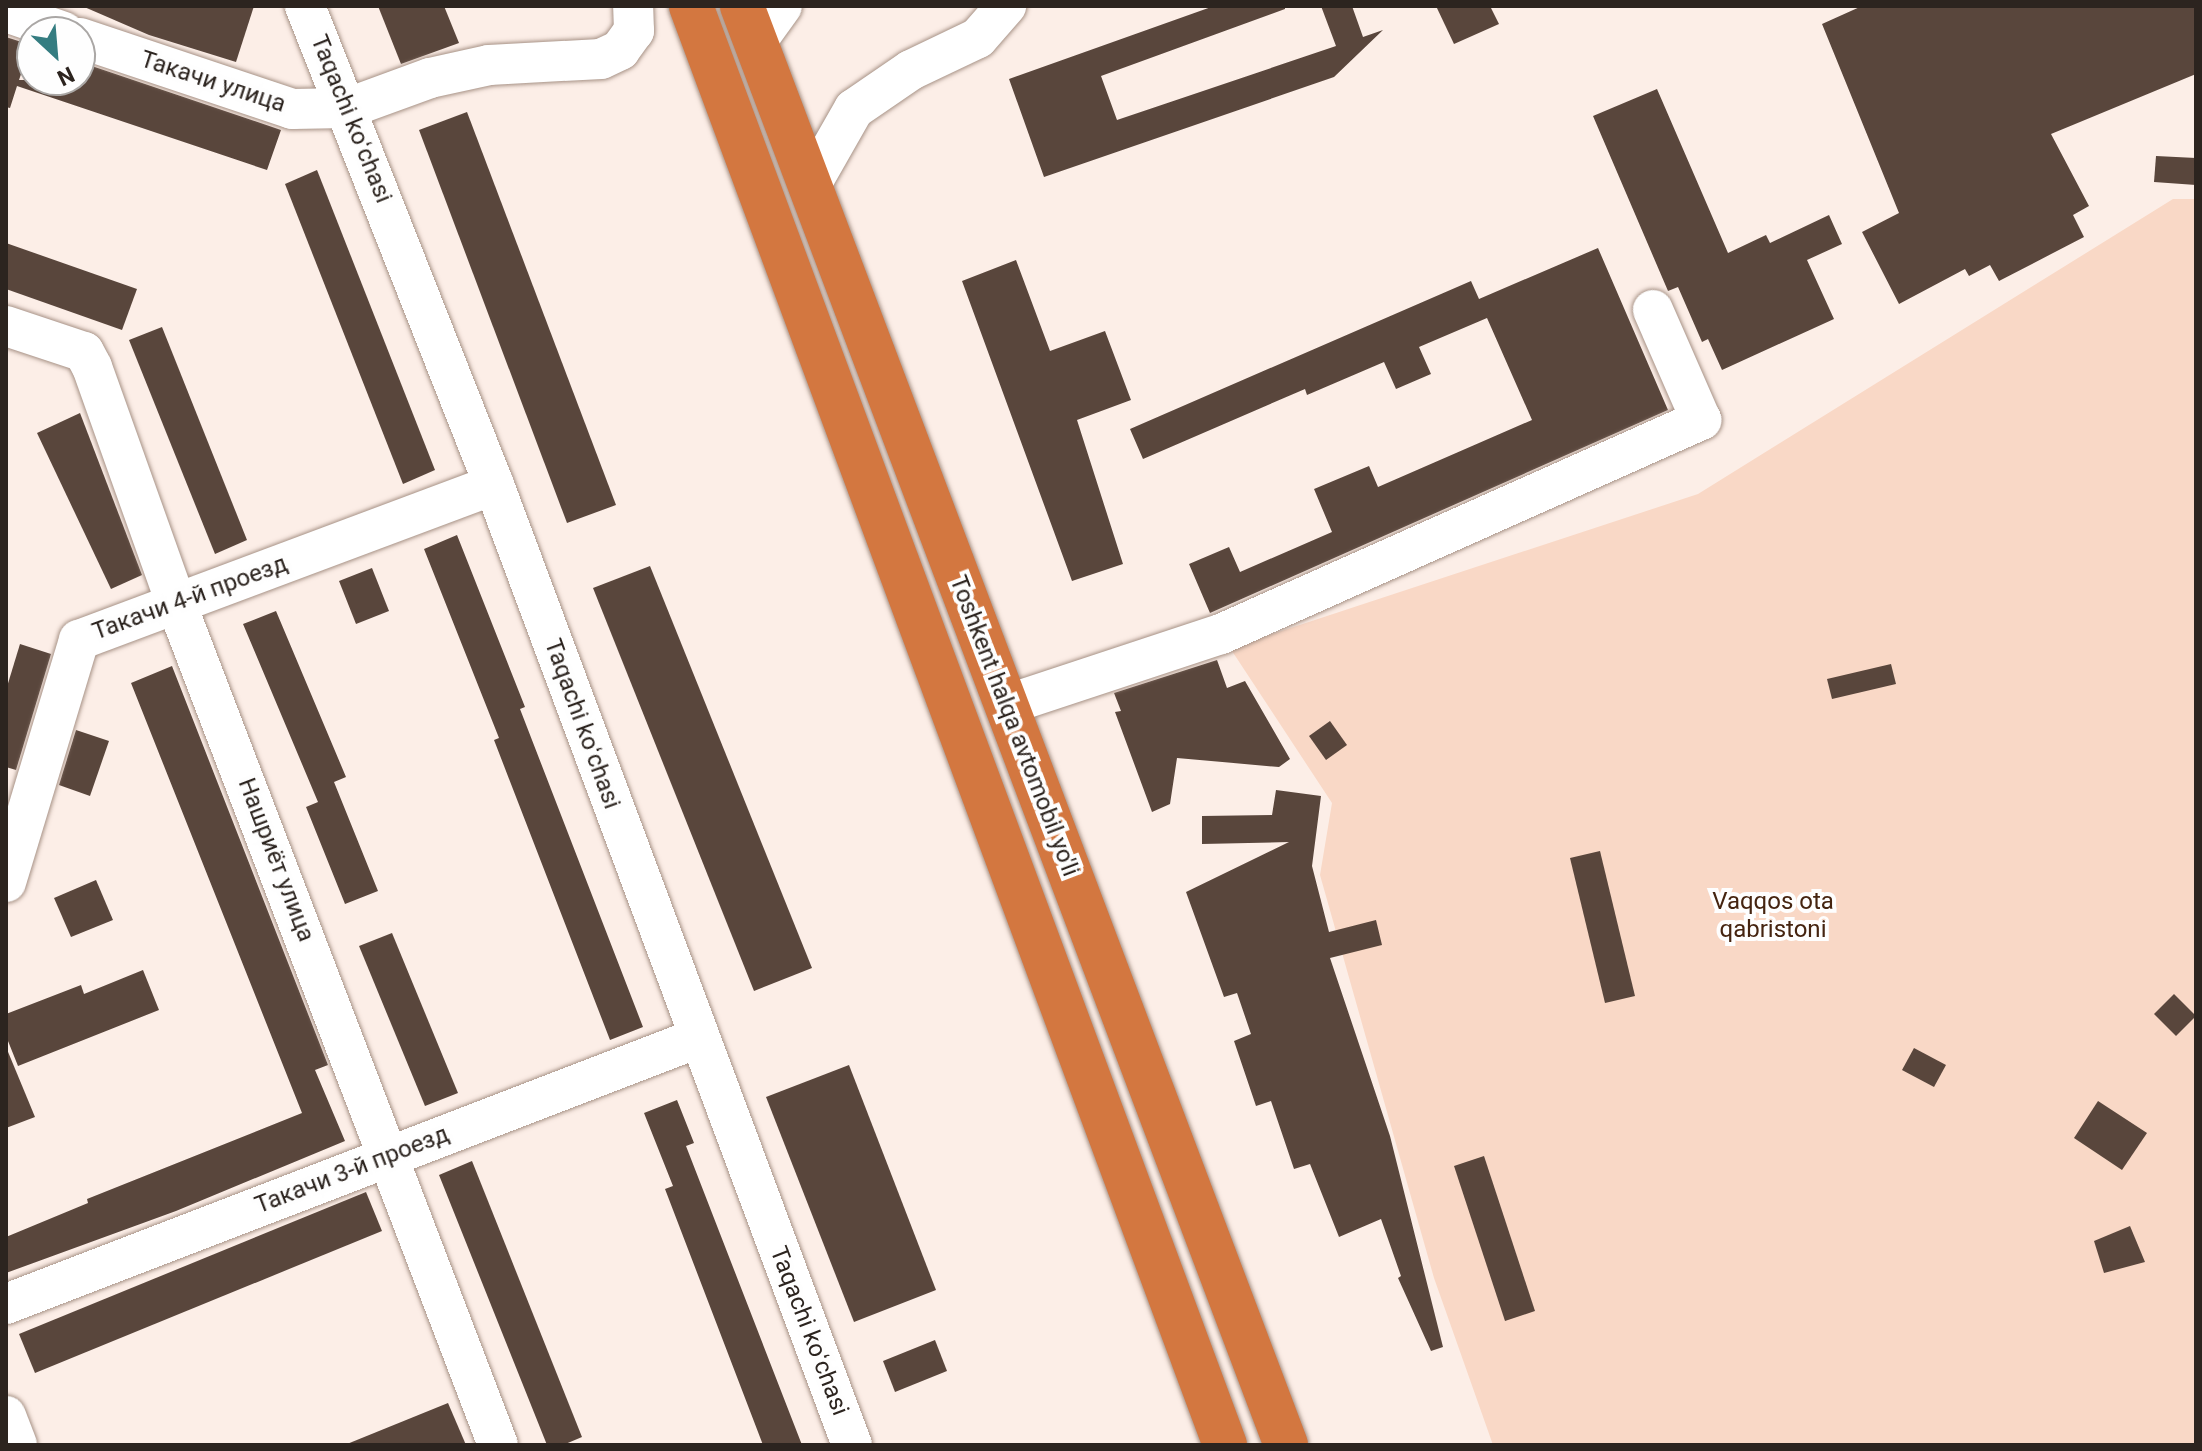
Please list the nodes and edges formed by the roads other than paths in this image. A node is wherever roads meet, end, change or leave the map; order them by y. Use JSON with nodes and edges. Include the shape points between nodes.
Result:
{"nodes":[{"id":1,"x":305,"y":6,"type":"edge"},
{"id":2,"x":633,"y":6,"type":"edge"},
{"id":3,"x":691,"y":6,"type":"edge"},
{"id":4,"x":782,"y":6,"type":"edge"},
{"id":5,"x":1006,"y":6,"type":"edge"},
{"id":6,"x":749,"y":24,"type":"edge"},
{"id":7,"x":96,"y":43,"type":"edge"},
{"id":8,"x":348,"y":108,"type":"junction"},
{"id":9,"x":810,"y":186,"type":"junction"},
{"id":10,"x":1653,"y":310,"type":"dead end"},
{"id":11,"x":6,"y":326,"type":"edge"},
{"id":12,"x":866,"y":335,"type":"junction"},
{"id":13,"x":820,"y":352,"type":"junction"},
{"id":14,"x":494,"y":485,"type":"junction"},
{"id":15,"x":176,"y":603,"type":"junction"},
{"id":16,"x":1006,"y":705,"type":"junction"},
{"id":17,"x":6,"y":882,"type":"edge"},
{"id":18,"x":698,"y":1038,"type":"junction"},
{"id":19,"x":389,"y":1155,"type":"junction"},
{"id":20,"x":6,"y":1304,"type":"edge"},
{"id":21,"x":6,"y":1416,"type":"edge"},
{"id":22,"x":17,"y":1445,"type":"edge"},
{"id":23,"x":498,"y":1445,"type":"edge"},
{"id":24,"x":852,"y":1445,"type":"edge"},
{"id":25,"x":1225,"y":1445,"type":"edge"},
{"id":26,"x":1286,"y":1445,"type":"edge"}],
"edges":[{"from":1,"to":8,"type":"street","name":"Taqachi koʻchasi"},
{"from":2,"to":8,"type":"street","name":"Такачи улица","via":[[634,31],[620,50],[601,59],[489,65],[430,78]]},
{"from":3,"to":13,"type":"highway"},
{"from":4,"to":6,"type":"street"},
{"from":5,"to":9,"type":"street","via":[[978,38],[911,70],[854,109]]},
{"from":6,"to":9,"type":"highway","name":"Toshkent halqa avtomobil yo'li"},
{"from":7,"to":8,"type":"street","name":"Такачи улица","via":[[292,109]]},
{"from":8,"to":14,"type":"street","name":"Taqachi koʻchasi"},
{"from":9,"to":12,"type":"highway","name":"Toshkent halqa avtomobil yo'li"},
{"from":10,"to":16,"type":"street","via":[[1701,420],[1221,634]]},
{"from":11,"to":15,"type":"street","name":"Нашриёт улица","via":[[84,352]]},
{"from":12,"to":13,"type":"highway"},
{"from":12,"to":16,"type":"highway","name":"Toshkent halqa avtomobil yo'li"},
{"from":13,"to":25,"type":"highway"},
{"from":14,"to":15,"type":"street","name":"Такачи 4-й проезд"},
{"from":14,"to":18,"type":"street","name":"Taqachi koʻchasi"},
{"from":15,"to":17,"type":"street","name":"Такачи 4-й проезд","via":[[79,640]]},
{"from":15,"to":19,"type":"street","name":"Нашриёт улица"},
{"from":16,"to":26,"type":"highway","name":"Toshkent halqa avtomobil yo'li"},
{"from":18,"to":19,"type":"street","name":"Такачи 3-й проезд"},
{"from":18,"to":24,"type":"street","name":"Taqachi koʻchasi"},
{"from":19,"to":20,"type":"street","name":"Такачи 3-й проезд"},
{"from":19,"to":23,"type":"street","name":"Нашриёт улица"},
{"from":21,"to":22,"type":"street"}]}
